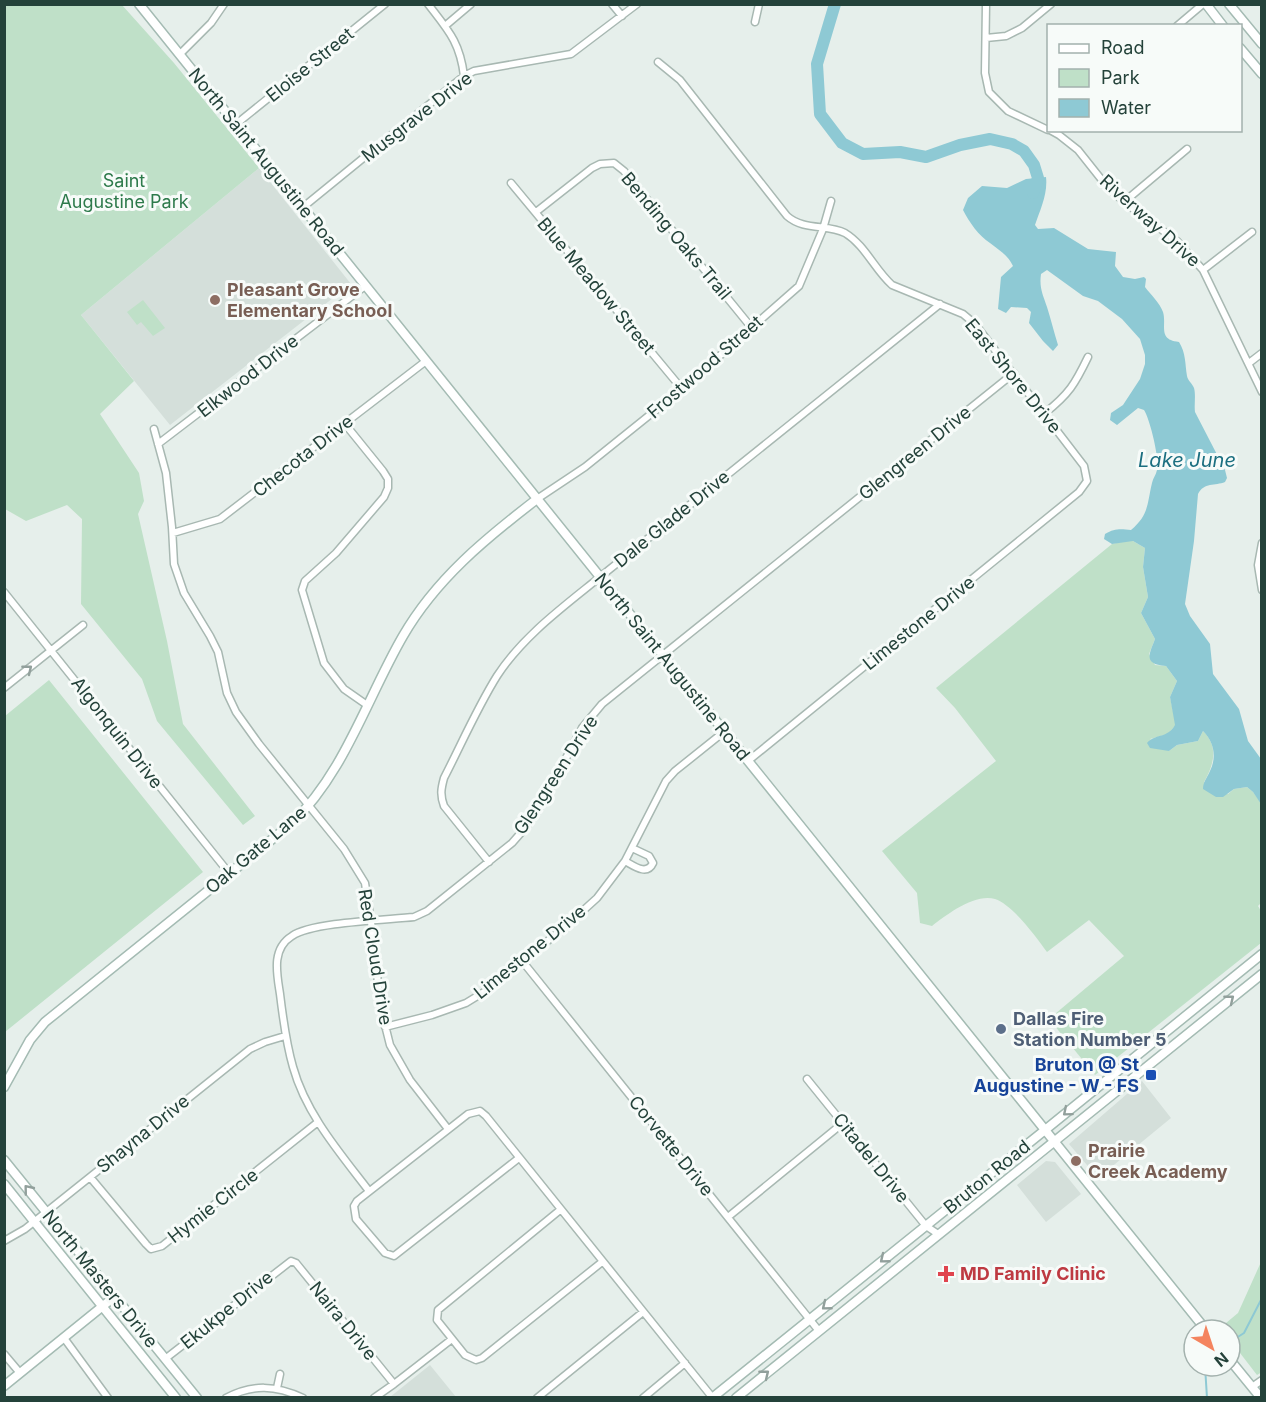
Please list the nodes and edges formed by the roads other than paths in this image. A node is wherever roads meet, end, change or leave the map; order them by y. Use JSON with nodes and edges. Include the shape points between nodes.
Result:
{"nodes":[{"id":1,"x":139,"y":4,"type":"edge"},
{"id":2,"x":224,"y":4,"type":"edge"},
{"id":3,"x":385,"y":4,"type":"edge"},
{"id":4,"x":428,"y":4,"type":"edge"},
{"id":5,"x":471,"y":4,"type":"edge"},
{"id":6,"x":612,"y":4,"type":"edge"},
{"id":7,"x":636,"y":4,"type":"edge"},
{"id":8,"x":759,"y":4,"type":"edge"},
{"id":9,"x":986,"y":4,"type":"edge"},
{"id":10,"x":1051,"y":4,"type":"edge"},
{"id":11,"x":1204,"y":4,"type":"edge"},
{"id":12,"x":1229,"y":4,"type":"edge"},
{"id":13,"x":622,"y":16,"type":"junction"},
{"id":14,"x":755,"y":22,"type":"dead end"},
{"id":15,"x":1179,"y":24,"type":"edge"},
{"id":16,"x":1221,"y":24,"type":"edge"},
{"id":17,"x":445,"y":26,"type":"junction"},
{"id":18,"x":986,"y":38,"type":"junction"},
{"id":19,"x":1262,"y":44,"type":"edge"},
{"id":20,"x":1242,"y":50,"type":"edge"},
{"id":21,"x":180,"y":54,"type":"junction"},
{"id":22,"x":658,"y":62,"type":"dead end"},
{"id":23,"x":1262,"y":74,"type":"edge"},
{"id":24,"x":464,"y":76,"type":"junction"},
{"id":25,"x":235,"y":124,"type":"junction"},
{"id":26,"x":1047,"y":129,"type":"edge"},
{"id":27,"x":1061,"y":133,"type":"edge"},
{"id":28,"x":1187,"y":149,"type":"dead end"},
{"id":29,"x":511,"y":183,"type":"dead end"},
{"id":30,"x":831,"y":201,"type":"dead end"},
{"id":31,"x":1124,"y":202,"type":"junction"},
{"id":32,"x":302,"y":208,"type":"junction"},
{"id":33,"x":536,"y":212,"type":"junction"},
{"id":34,"x":823,"y":229,"type":"junction"},
{"id":35,"x":1252,"y":232,"type":"dead end"},
{"id":36,"x":1203,"y":270,"type":"junction"},
{"id":37,"x":365,"y":286,"type":"junction"},
{"id":38,"x":940,"y":304,"type":"junction"},
{"id":39,"x":750,"y":327,"type":"junction"},
{"id":40,"x":1262,"y":353,"type":"edge"},
{"id":41,"x":1088,"y":357,"type":"dead end"},
{"id":42,"x":426,"y":361,"type":"junction"},
{"id":43,"x":1249,"y":363,"type":"junction"},
{"id":44,"x":1014,"y":373,"type":"junction"},
{"id":45,"x":682,"y":389,"type":"junction"},
{"id":46,"x":1262,"y":392,"type":"edge"},
{"id":47,"x":1046,"y":413,"type":"junction"},
{"id":48,"x":345,"y":424,"type":"junction"},
{"id":49,"x":154,"y":429,"type":"dead end"},
{"id":50,"x":159,"y":444,"type":"junction"},
{"id":51,"x":1087,"y":481,"type":"joint"},
{"id":52,"x":537,"y":499,"type":"junction"},
{"id":53,"x":173,"y":533,"type":"junction"},
{"id":54,"x":1262,"y":543,"type":"edge"},
{"id":55,"x":600,"y":577,"type":"junction"},
{"id":56,"x":1262,"y":590,"type":"edge"},
{"id":57,"x":4,"y":592,"type":"edge"},
{"id":58,"x":83,"y":625,"type":"dead end"},
{"id":59,"x":51,"y":651,"type":"junction"},
{"id":60,"x":663,"y":654,"type":"junction"},
{"id":61,"x":4,"y":688,"type":"edge"},
{"id":62,"x":367,"y":705,"type":"junction"},
{"id":63,"x":725,"y":731,"type":"junction"},
{"id":64,"x":748,"y":761,"type":"junction"},
{"id":65,"x":309,"y":807,"type":"junction"},
{"id":66,"x":632,"y":848,"type":"junction"},
{"id":67,"x":625,"y":861,"type":"junction"},
{"id":68,"x":489,"y":862,"type":"junction"},
{"id":69,"x":229,"y":873,"type":"junction"},
{"id":70,"x":371,"y":922,"type":"junction"},
{"id":71,"x":1262,"y":954,"type":"edge"},
{"id":72,"x":523,"y":962,"type":"junction"},
{"id":73,"x":1262,"y":974,"type":"edge"},
{"id":74,"x":1192,"y":1010,"type":"junction"},
{"id":75,"x":1202,"y":1022,"type":"junction"},
{"id":76,"x":385,"y":1027,"type":"junction"},
{"id":77,"x":285,"y":1036,"type":"junction"},
{"id":78,"x":807,"y":1079,"type":"dead end"},
{"id":79,"x":4,"y":1087,"type":"edge"},
{"id":80,"x":318,"y":1122,"type":"junction"},
{"id":81,"x":843,"y":1123,"type":"junction"},
{"id":82,"x":448,"y":1130,"type":"junction"},
{"id":83,"x":1045,"y":1130,"type":"junction"},
{"id":84,"x":1054,"y":1142,"type":"junction"},
{"id":85,"x":519,"y":1158,"type":"junction"},
{"id":86,"x":4,"y":1160,"type":"edge"},
{"id":87,"x":90,"y":1177,"type":"junction"},
{"id":88,"x":4,"y":1184,"type":"edge"},
{"id":89,"x":369,"y":1191,"type":"junction"},
{"id":90,"x":560,"y":1210,"type":"junction"},
{"id":91,"x":46,"y":1211,"type":"junction"},
{"id":92,"x":728,"y":1217,"type":"junction"},
{"id":93,"x":34,"y":1221,"type":"junction"},
{"id":94,"x":926,"y":1226,"type":"junction"},
{"id":95,"x":938,"y":1234,"type":"junction"},
{"id":96,"x":4,"y":1241,"type":"edge"},
{"id":97,"x":291,"y":1261,"type":"joint"},
{"id":98,"x":602,"y":1262,"type":"junction"},
{"id":99,"x":114,"y":1297,"type":"junction"},
{"id":100,"x":102,"y":1306,"type":"junction"},
{"id":101,"x":644,"y":1312,"type":"junction"},
{"id":102,"x":1196,"y":1318,"type":"edge"},
{"id":103,"x":810,"y":1319,"type":"junction"},
{"id":104,"x":819,"y":1330,"type":"junction"},
{"id":105,"x":64,"y":1338,"type":"junction"},
{"id":106,"x":452,"y":1338,"type":"junction"},
{"id":107,"x":4,"y":1354,"type":"edge"},
{"id":108,"x":165,"y":1359,"type":"junction"},
{"id":109,"x":685,"y":1363,"type":"junction"},
{"id":110,"x":20,"y":1373,"type":"junction"},
{"id":111,"x":280,"y":1374,"type":"dead end"},
{"id":112,"x":1242,"y":1375,"type":"edge"},
{"id":113,"x":738,"y":1377,"type":"junction"},
{"id":114,"x":1262,"y":1380,"type":"edge"},
{"id":115,"x":394,"y":1384,"type":"junction"},
{"id":116,"x":4,"y":1386,"type":"edge"},
{"id":117,"x":1252,"y":1387,"type":"junction"},
{"id":118,"x":277,"y":1388,"type":"junction"},
{"id":119,"x":748,"y":1388,"type":"junction"},
{"id":120,"x":712,"y":1397,"type":"edge"},
{"id":121,"x":108,"y":1398,"type":"edge"},
{"id":122,"x":176,"y":1398,"type":"edge"},
{"id":123,"x":197,"y":1398,"type":"edge"},
{"id":124,"x":226,"y":1398,"type":"edge"},
{"id":125,"x":303,"y":1398,"type":"edge"},
{"id":126,"x":374,"y":1398,"type":"edge"},
{"id":127,"x":537,"y":1398,"type":"edge"},
{"id":128,"x":643,"y":1398,"type":"edge"},
{"id":129,"x":736,"y":1398,"type":"edge"},
{"id":130,"x":1261,"y":1398,"type":"edge"}],
"edges":[{"from":1,"to":21,"type":"street","name":"North Saint Augustine Road"},
{"from":2,"to":21,"type":"street","via":[[212,23]]},
{"from":3,"to":25,"type":"street","name":"Eloise Street"},
{"from":4,"to":17,"type":"street"},
{"from":5,"to":17,"type":"street"},
{"from":6,"to":13,"type":"street"},
{"from":7,"to":13,"type":"street","name":"Musgrave Drive"},
{"from":8,"to":14,"type":"street"},
{"from":9,"to":18,"type":"street","name":"Riverway Drive"},
{"from":10,"to":18,"type":"street","via":[[1022,28],[1006,36]]},
{"from":11,"to":15,"type":"street"},
{"from":11,"to":16,"type":"street"},
{"from":12,"to":19,"type":"street"},
{"from":13,"to":24,"type":"street","name":"Musgrave Drive","via":[[571,54]]},
{"from":17,"to":24,"type":"street","via":[[461,55]]},
{"from":18,"to":26,"type":"street","name":"Riverway Drive","via":[[989,92],[1008,111]]},
{"from":20,"to":23,"type":"street"},
{"from":21,"to":25,"type":"street","name":"North Saint Augustine Road"},
{"from":22,"to":34,"type":"street","name":"East Shore Drive","via":[[680,80],[787,216],[795,223]]},
{"from":24,"to":32,"type":"street","name":"Musgrave Drive"},
{"from":25,"to":32,"type":"street","name":"North Saint Augustine Road"},
{"from":27,"to":31,"type":"street","name":"Riverway Drive"},
{"from":28,"to":31,"type":"street"},
{"from":29,"to":33,"type":"street","name":"Blue Meadow Street"},
{"from":30,"to":34,"type":"street","name":"Frostwood Street"},
{"from":31,"to":36,"type":"street","name":"Riverway Drive","via":[[1177,241]]},
{"from":32,"to":37,"type":"street","name":"North Saint Augustine Road"},
{"from":33,"to":39,"type":"street","name":"Bending Oaks Trail","via":[[592,168],[614,163]]},
{"from":33,"to":45,"type":"street","name":"Blue Meadow Street"},
{"from":34,"to":38,"type":"street","name":"East Shore Drive","via":[[843,232],[855,241],[892,285]]},
{"from":34,"to":39,"type":"street","name":"Frostwood Street","via":[[799,286]]},
{"from":35,"to":36,"type":"street"},
{"from":36,"to":43,"type":"street","name":"Riverway Drive"},
{"from":37,"to":42,"type":"street","name":"North Saint Augustine Road"},
{"from":37,"to":50,"type":"street","name":"Elkwood Drive"},
{"from":38,"to":44,"type":"street","name":"East Shore Drive","via":[[975,324]]},
{"from":38,"to":55,"type":"street","name":"Dale Glade Drive"},
{"from":39,"to":45,"type":"street","name":"Frostwood Street"},
{"from":40,"to":43,"type":"street"},
{"from":41,"to":47,"type":"street","via":[[1075,384]]},
{"from":42,"to":48,"type":"street","name":"Checota Drive"},
{"from":42,"to":52,"type":"street","name":"North Saint Augustine Road"},
{"from":43,"to":46,"type":"street","name":"Riverway Drive"},
{"from":44,"to":47,"type":"street","name":"East Shore Drive"},
{"from":44,"to":60,"type":"street","name":"Glengreen Drive"},
{"from":45,"to":52,"type":"street","name":"Frostwood Street","via":[[585,467]]},
{"from":47,"to":51,"type":"street","name":"East Shore Drive","via":[[1084,465]]},
{"from":48,"to":53,"type":"street","name":"Checota Drive","via":[[220,519]]},
{"from":48,"to":62,"type":"street","via":[[383,471],[388,488],[349,539],[305,581],[302,590],[324,663],[344,689]]},
{"from":49,"to":50,"type":"street","name":"Red Cloud Drive"},
{"from":50,"to":53,"type":"street","name":"Red Cloud Drive"},
{"from":51,"to":64,"type":"street","name":"Limestone Drive","via":[[1072,498]]},
{"from":52,"to":55,"type":"street","name":"North Saint Augustine Road"},
{"from":52,"to":62,"type":"street","name":"Oak Gate Lane","via":[[483,542],[435,590],[404,634]]},
{"from":53,"to":65,"type":"street","name":"Red Cloud Drive","via":[[176,573],[218,652],[232,704]]},
{"from":54,"to":56,"type":"street","via":[[1258,565]]},
{"from":55,"to":60,"type":"street","name":"North Saint Augustine Road"},
{"from":55,"to":68,"type":"street","name":"Dale Glade Drive","via":[[547,620],[498,676],[444,778],[440,796],[444,806]]},
{"from":57,"to":59,"type":"street","name":"Algonquin Drive"},
{"from":58,"to":59,"type":"street"},
{"from":61,"to":59,"type":"street","one_way":true},
{"from":59,"to":69,"type":"street","name":"Algonquin Drive"},
{"from":60,"to":63,"type":"street","name":"North Saint Augustine Road"},
{"from":60,"to":68,"type":"street","name":"Glengreen Drive","via":[[602,704],[582,728],[526,827]]},
{"from":62,"to":65,"type":"street","name":"Oak Gate Lane","via":[[334,771]]},
{"from":63,"to":64,"type":"street","name":"North Saint Augustine Road"},
{"from":63,"to":66,"type":"street","name":"Limestone Drive","via":[[666,781]]},
{"from":64,"to":83,"type":"street","name":"North Saint Augustine Road"},
{"from":65,"to":69,"type":"street","name":"Oak Gate Lane"},
{"from":65,"to":70,"type":"street","name":"Red Cloud Drive","via":[[357,868],[366,889]]},
{"from":66,"to":67,"type":"street","name":"Limestone Drive"},
{"from":66,"to":67,"type":"street","via":[[649,856],[651,868],[641,870]]},
{"from":67,"to":72,"type":"street","name":"Limestone Drive","via":[[585,910]]},
{"from":68,"to":70,"type":"street","name":"Glengreen Drive","via":[[414,917]]},
{"from":69,"to":79,"type":"street","name":"Oak Gate Lane","via":[[45,1022]]},
{"from":70,"to":76,"type":"street","name":"Red Cloud Drive"},
{"from":70,"to":77,"type":"street","name":"Glengreen Drive","via":[[302,931],[280,947],[276,966]]},
{"from":71,"to":74,"type":"street","name":"Bruton Road"},
{"from":72,"to":76,"type":"street","name":"Limestone Drive","via":[[465,1003]]},
{"from":72,"to":92,"type":"street","name":"Corvette Drive"},
{"from":75,"to":73,"type":"street","name":"Bruton Road","one_way":true},
{"from":74,"to":75,"type":"street"},
{"from":74,"to":83,"type":"street","name":"Bruton Road","one_way":true},
{"from":75,"to":84,"type":"street","name":"Bruton Road"},
{"from":76,"to":82,"type":"street","name":"Red Cloud Drive","via":[[390,1045],[410,1080]]},
{"from":77,"to":80,"type":"street","name":"Glengreen Drive","via":[[296,1078]]},
{"from":77,"to":87,"type":"street","name":"Shayna Drive","via":[[250,1049]]},
{"from":78,"to":81,"type":"street","name":"Citadel Drive"},
{"from":80,"to":87,"type":"street","name":"Hymie Circle","via":[[162,1246],[152,1249]]},
{"from":80,"to":89,"type":"street","name":"Glengreen Drive"},
{"from":81,"to":92,"type":"street"},
{"from":81,"to":94,"type":"street","name":"Citadel Drive"},
{"from":82,"to":85,"type":"street","via":[[468,1114],[480,1111]]},
{"from":82,"to":89,"type":"street"},
{"from":83,"to":84,"type":"street","name":"North Saint Augustine Road"},
{"from":83,"to":94,"type":"street","name":"Bruton Road"},
{"from":84,"to":95,"type":"street","name":"Bruton Road"},
{"from":84,"to":102,"type":"street","name":"North Saint Augustine Road"},
{"from":85,"to":89,"type":"street","via":[[394,1256],[385,1254],[356,1219],[354,1206]]},
{"from":85,"to":90,"type":"street"},
{"from":91,"to":86,"type":"street","name":"North Masters Drive","one_way":true},
{"from":87,"to":91,"type":"street","name":"Shayna Drive"},
{"from":88,"to":93,"type":"street","name":"North Masters Drive"},
{"from":90,"to":98,"type":"street"},
{"from":90,"to":106,"type":"street","via":[[441,1306],[437,1320]]},
{"from":91,"to":93,"type":"street","name":"Shayna Drive"},
{"from":91,"to":99,"type":"street","name":"North Masters Drive"},
{"from":92,"to":103,"type":"street","name":"Corvette Drive"},
{"from":93,"to":96,"type":"street","name":"Shayna Drive"},
{"from":93,"to":100,"type":"street","name":"North Masters Drive"},
{"from":94,"to":95,"type":"street","name":"Citadel Drive"},
{"from":94,"to":103,"type":"street","name":"Bruton Road","one_way":true},
{"from":95,"to":104,"type":"street","name":"Bruton Road"},
{"from":97,"to":108,"type":"street","name":"Ekukpe Drive"},
{"from":97,"to":115,"type":"street","name":"Naira Drive"},
{"from":98,"to":101,"type":"street"},
{"from":98,"to":106,"type":"street","via":[[482,1358],[470,1359]]},
{"from":99,"to":100,"type":"street"},
{"from":99,"to":108,"type":"street","name":"North Masters Drive"},
{"from":100,"to":105,"type":"street"},
{"from":100,"to":122,"type":"street","name":"North Masters Drive"},
{"from":101,"to":109,"type":"street"},
{"from":101,"to":127,"type":"street"},
{"from":103,"to":104,"type":"street","name":"Corvette Drive"},
{"from":103,"to":113,"type":"street","name":"Bruton Road"},
{"from":119,"to":104,"type":"street","name":"Bruton Road","one_way":true},
{"from":105,"to":110,"type":"street"},
{"from":105,"to":121,"type":"street"},
{"from":106,"to":115,"type":"street"},
{"from":107,"to":110,"type":"street"},
{"from":108,"to":123,"type":"street","name":"North Masters Drive"},
{"from":109,"to":120,"type":"street"},
{"from":109,"to":128,"type":"street"},
{"from":110,"to":116,"type":"street"},
{"from":111,"to":118,"type":"street"},
{"from":112,"to":117,"type":"street"},
{"from":113,"to":119,"type":"street"},
{"from":113,"to":120,"type":"street","name":"Bruton Road"},
{"from":114,"to":117,"type":"street"},
{"from":115,"to":126,"type":"street"},
{"from":117,"to":130,"type":"street"},
{"from":118,"to":124,"type":"street","via":[[245,1389]]},
{"from":118,"to":125,"type":"street"},
{"from":119,"to":129,"type":"street","name":"Bruton Road"}]}
